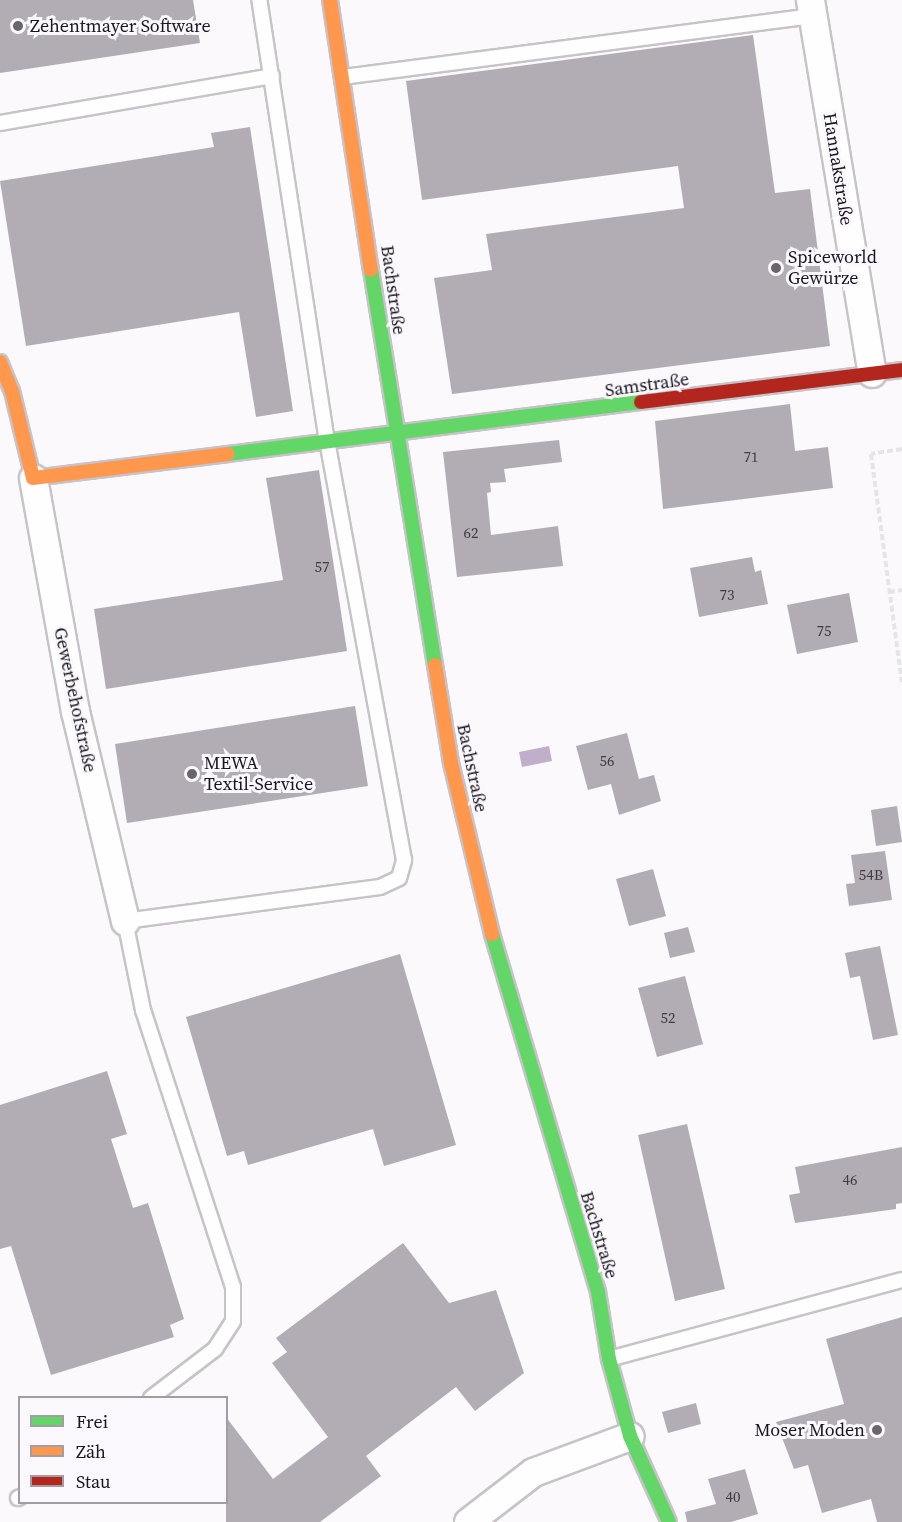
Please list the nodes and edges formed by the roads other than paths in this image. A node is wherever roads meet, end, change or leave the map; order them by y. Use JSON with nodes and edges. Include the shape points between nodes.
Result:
{"nodes":[{"id":1,"x":259,"y":0,"type":"edge"},
{"id":2,"x":330,"y":0,"type":"edge"},
{"id":3,"x":812,"y":8,"type":"edge"},
{"id":4,"x":272,"y":76,"type":"junction"},
{"id":5,"x":343,"y":77,"type":"junction"},
{"id":6,"x":0,"y":123,"type":"edge"},
{"id":7,"x":0,"y":362,"type":"edge"},
{"id":8,"x":902,"y":370,"type":"edge"},
{"id":9,"x":872,"y":373,"type":"junction"},
{"id":10,"x":396,"y":435,"type":"junction"},
{"id":11,"x":327,"y":442,"type":"junction"},
{"id":12,"x":33,"y":478,"type":"junction"},
{"id":13,"x":125,"y":921,"type":"junction"},
{"id":14,"x":902,"y":1280,"type":"edge"},
{"id":15,"x":609,"y":1359,"type":"junction"},
{"id":16,"x":154,"y":1396,"type":"edge"},
{"id":17,"x":630,"y":1436,"type":"junction"},
{"id":18,"x":468,"y":1522,"type":"edge"},
{"id":19,"x":669,"y":1522,"type":"edge"}],
"edges":[{"from":1,"to":4,"type":"lane"},
{"from":2,"to":5,"type":"street","name":"Bachstraße"},
{"from":3,"to":5,"type":"lane"},
{"from":3,"to":9,"type":"street","name":"Hannakstraße"},
{"from":4,"to":6,"type":"lane"},
{"from":4,"to":11,"type":"lane"},
{"from":5,"to":10,"type":"street","name":"Bachstraße"},
{"from":7,"to":12,"type":"street","name":"Gewerbehofstraße","via":[[12,391]]},
{"from":8,"to":9,"type":"street","name":"Samstraße"},
{"from":9,"to":10,"type":"street","name":"Samstraße"},
{"from":10,"to":11,"type":"street"},
{"from":10,"to":15,"type":"street","name":"Bachstraße","via":[[451,763],[503,980],[598,1292]]},
{"from":11,"to":12,"type":"street"},
{"from":11,"to":13,"type":"lane","via":[[404,860],[399,878],[380,887]]},
{"from":12,"to":13,"type":"street","name":"Gewerbehofstraße","via":[[75,711]]},
{"from":13,"to":16,"type":"lane","via":[[143,1010],[232,1287],[232,1321],[215,1349]]},
{"from":14,"to":15,"type":"lane"},
{"from":15,"to":17,"type":"street","name":"Bachstraße"},
{"from":17,"to":18,"type":"street","via":[[533,1472]]},
{"from":17,"to":19,"type":"street","name":"Bachstraße"}]}
